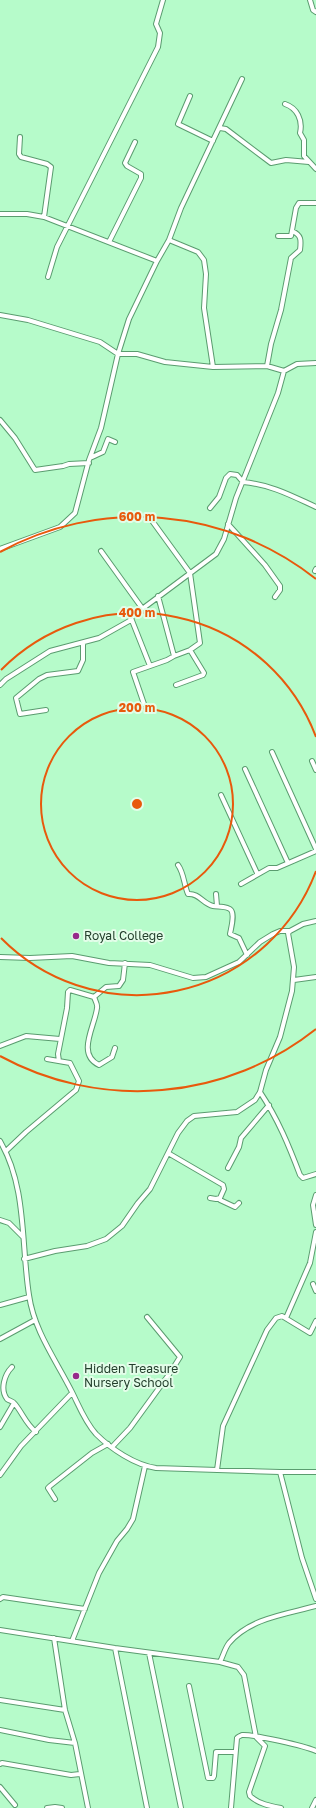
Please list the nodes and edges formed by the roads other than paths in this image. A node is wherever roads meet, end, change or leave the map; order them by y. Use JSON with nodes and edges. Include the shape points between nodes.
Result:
{"nodes":[{"id":1,"x":163,"y":0,"type":"edge"},
{"id":2,"x":310,"y":0,"type":"edge"},
{"id":3,"x":316,"y":12,"type":"edge"},
{"id":4,"x":242,"y":79,"type":"dead end"},
{"id":5,"x":190,"y":96,"type":"dead end"},
{"id":6,"x":285,"y":104,"type":"dead end"},
{"id":7,"x":220,"y":128,"type":"junction"},
{"id":8,"x":20,"y":137,"type":"dead end"},
{"id":9,"x":213,"y":141,"type":"junction"},
{"id":10,"x":135,"y":142,"type":"dead end"},
{"id":11,"x":316,"y":161,"type":"edge"},
{"id":12,"x":310,"y":164,"type":"junction"},
{"id":13,"x":316,"y":169,"type":"edge"},
{"id":14,"x":316,"y":203,"type":"edge"},
{"id":15,"x":0,"y":214,"type":"edge"},
{"id":16,"x":44,"y":217,"type":"junction"},
{"id":17,"x":68,"y":226,"type":"junction"},
{"id":18,"x":292,"y":231,"type":"junction"},
{"id":19,"x":278,"y":236,"type":"dead end"},
{"id":20,"x":169,"y":240,"type":"junction"},
{"id":21,"x":109,"y":242,"type":"junction"},
{"id":22,"x":157,"y":261,"type":"junction"},
{"id":23,"x":48,"y":277,"type":"dead end"},
{"id":24,"x":0,"y":315,"type":"edge"},
{"id":25,"x":118,"y":354,"type":"junction"},
{"id":26,"x":316,"y":363,"type":"edge"},
{"id":27,"x":213,"y":366,"type":"junction"},
{"id":28,"x":267,"y":366,"type":"junction"},
{"id":29,"x":284,"y":371,"type":"junction"},
{"id":30,"x":0,"y":420,"type":"edge"},
{"id":31,"x":115,"y":442,"type":"dead end"},
{"id":32,"x":90,"y":458,"type":"junction"},
{"id":33,"x":88,"y":462,"type":"junction"},
{"id":34,"x":243,"y":482,"type":"junction"},
{"id":35,"x":316,"y":507,"type":"edge"},
{"id":36,"x":210,"y":508,"type":"dead end"},
{"id":37,"x":150,"y":518,"type":"dead end"},
{"id":38,"x":228,"y":524,"type":"junction"},
{"id":39,"x":0,"y":549,"type":"edge"},
{"id":40,"x":100,"y":551,"type":"dead end"},
{"id":41,"x":190,"y":573,"type":"junction"},
{"id":42,"x":158,"y":596,"type":"junction"},
{"id":43,"x":275,"y":597,"type":"dead end"},
{"id":44,"x":142,"y":608,"type":"junction"},
{"id":45,"x":131,"y":620,"type":"junction"},
{"id":46,"x":83,"y":644,"type":"junction"},
{"id":47,"x":190,"y":650,"type":"junction"},
{"id":48,"x":174,"y":656,"type":"junction"},
{"id":49,"x":150,"y":666,"type":"junction"},
{"id":50,"x":0,"y":685,"type":"edge"},
{"id":51,"x":176,"y":685,"type":"dead end"},
{"id":52,"x":144,"y":704,"type":"dead end"},
{"id":53,"x":46,"y":710,"type":"dead end"},
{"id":54,"x":272,"y":752,"type":"dead end"},
{"id":55,"x":312,"y":761,"type":"dead end"},
{"id":56,"x":245,"y":769,"type":"dead end"},
{"id":57,"x":316,"y":770,"type":"edge"},
{"id":58,"x":221,"y":795,"type":"dead end"},
{"id":59,"x":316,"y":850,"type":"edge"},
{"id":60,"x":288,"y":863,"type":"junction"},
{"id":61,"x":178,"y":864,"type":"dead end"},
{"id":62,"x":257,"y":873,"type":"junction"},
{"id":63,"x":241,"y":884,"type":"dead end"},
{"id":64,"x":216,"y":894,"type":"dead end"},
{"id":65,"x":217,"y":906,"type":"junction"},
{"id":66,"x":316,"y":921,"type":"edge"},
{"id":67,"x":290,"y":930,"type":"junction"},
{"id":68,"x":247,"y":955,"type":"junction"},
{"id":69,"x":0,"y":957,"type":"edge"},
{"id":70,"x":125,"y":963,"type":"junction"},
{"id":71,"x":316,"y":977,"type":"edge"},
{"id":72,"x":294,"y":980,"type":"junction"},
{"id":73,"x":316,"y":982,"type":"edge"},
{"id":74,"x":94,"y":997,"type":"junction"},
{"id":75,"x":60,"y":1039,"type":"junction"},
{"id":76,"x":0,"y":1046,"type":"edge"},
{"id":77,"x":115,"y":1048,"type":"dead end"},
{"id":78,"x":47,"y":1059,"type":"dead end"},
{"id":79,"x":59,"y":1061,"type":"junction"},
{"id":80,"x":260,"y":1092,"type":"junction"},
{"id":81,"x":269,"y":1105,"type":"junction"},
{"id":82,"x":0,"y":1141,"type":"edge"},
{"id":83,"x":6,"y":1151,"type":"junction"},
{"id":84,"x":168,"y":1153,"type":"junction"},
{"id":85,"x":228,"y":1168,"type":"dead end"},
{"id":86,"x":316,"y":1174,"type":"edge"},
{"id":87,"x":316,"y":1195,"type":"edge"},
{"id":88,"x":210,"y":1198,"type":"dead end"},
{"id":89,"x":220,"y":1198,"type":"junction"},
{"id":90,"x":239,"y":1203,"type":"dead end"},
{"id":91,"x":0,"y":1220,"type":"edge"},
{"id":92,"x":316,"y":1225,"type":"edge"},
{"id":93,"x":316,"y":1232,"type":"edge"},
{"id":94,"x":23,"y":1237,"type":"junction"},
{"id":95,"x":24,"y":1259,"type":"junction"},
{"id":96,"x":313,"y":1284,"type":"dead end"},
{"id":97,"x":316,"y":1290,"type":"edge"},
{"id":98,"x":29,"y":1297,"type":"junction"},
{"id":99,"x":0,"y":1305,"type":"edge"},
{"id":100,"x":147,"y":1317,"type":"dead end"},
{"id":101,"x":286,"y":1318,"type":"junction"},
{"id":102,"x":35,"y":1320,"type":"junction"},
{"id":103,"x":316,"y":1321,"type":"edge"},
{"id":104,"x":0,"y":1339,"type":"edge"},
{"id":105,"x":12,"y":1367,"type":"dead end"},
{"id":106,"x":72,"y":1393,"type":"junction"},
{"id":107,"x":14,"y":1403,"type":"junction"},
{"id":108,"x":0,"y":1427,"type":"edge"},
{"id":109,"x":36,"y":1432,"type":"junction"},
{"id":110,"x":110,"y":1445,"type":"junction"},
{"id":111,"x":145,"y":1466,"type":"junction"},
{"id":112,"x":217,"y":1470,"type":"junction"},
{"id":113,"x":280,"y":1472,"type":"junction"},
{"id":114,"x":316,"y":1472,"type":"edge"},
{"id":115,"x":0,"y":1475,"type":"edge"},
{"id":116,"x":55,"y":1499,"type":"dead end"},
{"id":117,"x":0,"y":1599,"type":"edge"},
{"id":118,"x":316,"y":1599,"type":"edge"},
{"id":119,"x":316,"y":1606,"type":"edge"},
{"id":120,"x":85,"y":1609,"type":"junction"},
{"id":121,"x":0,"y":1630,"type":"edge"},
{"id":122,"x":54,"y":1638,"type":"junction"},
{"id":123,"x":72,"y":1641,"type":"junction"},
{"id":124,"x":115,"y":1648,"type":"junction"},
{"id":125,"x":149,"y":1653,"type":"junction"},
{"id":126,"x":220,"y":1662,"type":"junction"},
{"id":127,"x":189,"y":1686,"type":"dead end"},
{"id":128,"x":0,"y":1700,"type":"edge"},
{"id":129,"x":65,"y":1710,"type":"junction"},
{"id":130,"x":0,"y":1730,"type":"edge"},
{"id":131,"x":256,"y":1737,"type":"junction"},
{"id":132,"x":75,"y":1743,"type":"junction"},
{"id":133,"x":316,"y":1751,"type":"edge"},
{"id":134,"x":235,"y":1752,"type":"junction"},
{"id":135,"x":0,"y":1764,"type":"edge"},
{"id":136,"x":80,"y":1774,"type":"junction"},
{"id":137,"x":0,"y":1787,"type":"edge"},
{"id":138,"x":316,"y":1800,"type":"edge"},
{"id":139,"x":15,"y":1805,"type":"dead end"},
{"id":140,"x":47,"y":1808,"type":"edge"},
{"id":141,"x":62,"y":1808,"type":"edge"},
{"id":142,"x":88,"y":1808,"type":"edge"},
{"id":143,"x":147,"y":1808,"type":"edge"},
{"id":144,"x":181,"y":1808,"type":"edge"},
{"id":145,"x":232,"y":1808,"type":"edge"},
{"id":146,"x":281,"y":1808,"type":"edge"},
{"id":147,"x":312,"y":1808,"type":"edge"}],
"edges":[{"from":1,"to":17,"type":"street","via":[[156,24],[160,33],[158,47]]},
{"from":2,"to":3,"type":"street"},
{"from":4,"to":7,"type":"street"},
{"from":5,"to":9,"type":"street","via":[[178,124]]},
{"from":6,"to":12,"type":"street","via":[[294,108],[298,114],[302,125],[300,133],[304,140],[304,156]]},
{"from":7,"to":9,"type":"street"},
{"from":7,"to":12,"type":"street","via":[[226,128],[271,163],[286,160]]},
{"from":8,"to":16,"type":"street","via":[[21,157],[51,166]]},
{"from":9,"to":20,"type":"street"},
{"from":10,"to":21,"type":"street","via":[[125,163],[140,174],[141,178]]},
{"from":11,"to":12,"type":"street"},
{"from":12,"to":13,"type":"street"},
{"from":14,"to":18,"type":"street","via":[[298,204]]},
{"from":15,"to":16,"type":"street"},
{"from":16,"to":17,"type":"street"},
{"from":17,"to":21,"type":"street"},
{"from":17,"to":23,"type":"street","via":[[57,247]]},
{"from":18,"to":19,"type":"street","via":[[288,237]]},
{"from":18,"to":28,"type":"street","via":[[300,239],[300,250],[291,258]]},
{"from":20,"to":22,"type":"street"},
{"from":20,"to":27,"type":"street","via":[[198,252],[204,260],[204,308]]},
{"from":21,"to":22,"type":"street"},
{"from":22,"to":25,"type":"street","via":[[129,319]]},
{"from":24,"to":25,"type":"street","via":[[28,320],[100,342]]},
{"from":25,"to":27,"type":"street","via":[[137,354],[165,362]]},
{"from":25,"to":32,"type":"street","via":[[101,428]]},
{"from":26,"to":29,"type":"street","via":[[297,364]]},
{"from":27,"to":28,"type":"street"},
{"from":28,"to":29,"type":"street"},
{"from":29,"to":34,"type":"street"},
{"from":30,"to":33,"type":"street","via":[[35,470]]},
{"from":31,"to":32,"type":"street","via":[[108,439],[103,452]]},
{"from":32,"to":33,"type":"street"},
{"from":33,"to":39,"type":"street","via":[[73,515],[57,529]]},
{"from":34,"to":35,"type":"street","via":[[261,484],[282,491]]},
{"from":34,"to":36,"type":"street","via":[[237,475],[229,474]]},
{"from":34,"to":38,"type":"street"},
{"from":37,"to":41,"type":"street"},
{"from":38,"to":41,"type":"street","via":[[216,554]]},
{"from":38,"to":43,"type":"street","via":[[265,565],[280,586]]},
{"from":40,"to":44,"type":"street"},
{"from":41,"to":42,"type":"street"},
{"from":41,"to":47,"type":"street","via":[[200,644]]},
{"from":42,"to":44,"type":"street"},
{"from":42,"to":48,"type":"street"},
{"from":44,"to":45,"type":"street"},
{"from":45,"to":46,"type":"street"},
{"from":45,"to":49,"type":"street"},
{"from":46,"to":50,"type":"street","via":[[50,652]]},
{"from":46,"to":53,"type":"street","via":[[83,660],[78,670],[43,677],[16,698],[20,714]]},
{"from":47,"to":48,"type":"street"},
{"from":47,"to":51,"type":"street","via":[[204,673]]},
{"from":48,"to":49,"type":"street"},
{"from":49,"to":52,"type":"street","via":[[132,673]]},
{"from":54,"to":59,"type":"street"},
{"from":55,"to":57,"type":"street"},
{"from":56,"to":60,"type":"street"},
{"from":58,"to":62,"type":"street"},
{"from":59,"to":60,"type":"street"},
{"from":60,"to":62,"type":"street"},
{"from":61,"to":65,"type":"street","via":[[188,894]]},
{"from":62,"to":63,"type":"street"},
{"from":64,"to":65,"type":"street"},
{"from":65,"to":68,"type":"street","via":[[232,910],[230,934],[239,938]]},
{"from":66,"to":67,"type":"street"},
{"from":67,"to":68,"type":"street","via":[[273,934]]},
{"from":67,"to":72,"type":"street","via":[[288,933]]},
{"from":68,"to":70,"type":"street","via":[[239,962],[206,977],[193,978],[150,965]]},
{"from":69,"to":70,"type":"street","via":[[72,956],[109,963]]},
{"from":70,"to":74,"type":"street","via":[[123,980],[119,986],[106,987]]},
{"from":71,"to":72,"type":"street"},
{"from":71,"to":73,"type":"street"},
{"from":72,"to":80,"type":"street","via":[[284,1024]]},
{"from":74,"to":75,"type":"street","via":[[75,990],[68,992]]},
{"from":74,"to":77,"type":"street","via":[[98,1006],[88,1041],[88,1056],[99,1065],[112,1057]]},
{"from":75,"to":76,"type":"street","via":[[26,1036]]},
{"from":75,"to":79,"type":"street"},
{"from":78,"to":79,"type":"street"},
{"from":79,"to":83,"type":"street","via":[[72,1065],[79,1081],[76,1090]]},
{"from":80,"to":81,"type":"street"},
{"from":80,"to":84,"type":"street","via":[[249,1105],[237,1112],[191,1117],[178,1133]]},
{"from":81,"to":85,"type":"street","via":[[241,1138]]},
{"from":81,"to":86,"type":"street","via":[[285,1135],[300,1175],[303,1178]]},
{"from":82,"to":83,"type":"street"},
{"from":83,"to":94,"type":"street","via":[[19,1197]]},
{"from":84,"to":89,"type":"street","via":[[223,1185]]},
{"from":84,"to":95,"type":"street","via":[[150,1189],[122,1226],[106,1239],[87,1246]]},
{"from":87,"to":92,"type":"street"},
{"from":88,"to":89,"type":"street"},
{"from":89,"to":90,"type":"street","via":[[231,1207]]},
{"from":91,"to":94,"type":"street","via":[[9,1223]]},
{"from":93,"to":101,"type":"street","via":[[310,1263]]},
{"from":94,"to":95,"type":"street"},
{"from":95,"to":98,"type":"street"},
{"from":96,"to":97,"type":"street"},
{"from":98,"to":99,"type":"street"},
{"from":98,"to":102,"type":"street"},
{"from":100,"to":110,"type":"street","via":[[180,1357],[130,1428]]},
{"from":101,"to":103,"type":"street","via":[[310,1333]]},
{"from":101,"to":112,"type":"street","via":[[276,1318],[267,1330],[229,1413],[222,1430]]},
{"from":102,"to":104,"type":"street"},
{"from":102,"to":106,"type":"street","via":[[54,1362]]},
{"from":105,"to":107,"type":"street","via":[[3,1378],[1,1389],[7,1399]]},
{"from":106,"to":109,"type":"street"},
{"from":106,"to":110,"type":"street","via":[[89,1425]]},
{"from":107,"to":108,"type":"street"},
{"from":107,"to":109,"type":"street","via":[[26,1424]]},
{"from":109,"to":115,"type":"street","via":[[20,1446]]},
{"from":110,"to":111,"type":"street"},
{"from":110,"to":116,"type":"street","via":[[92,1453],[50,1486],[48,1488]]},
{"from":111,"to":112,"type":"street","via":[[174,1470]]},
{"from":111,"to":120,"type":"street","via":[[133,1518],[99,1573]]},
{"from":112,"to":113,"type":"street"},
{"from":113,"to":114,"type":"street"},
{"from":113,"to":118,"type":"street","via":[[302,1558]]},
{"from":117,"to":120,"type":"street","via":[[3,1597]]},
{"from":119,"to":126,"type":"street","via":[[269,1618],[247,1628],[228,1644]]},
{"from":120,"to":123,"type":"street"},
{"from":121,"to":122,"type":"street"},
{"from":122,"to":123,"type":"street"},
{"from":122,"to":129,"type":"street"},
{"from":123,"to":124,"type":"street"},
{"from":124,"to":125,"type":"street"},
{"from":124,"to":143,"type":"street"},
{"from":125,"to":126,"type":"street"},
{"from":125,"to":144,"type":"street"},
{"from":126,"to":131,"type":"street","via":[[242,1670]]},
{"from":127,"to":134,"type":"street","via":[[208,1778],[214,1776],[215,1752]]},
{"from":128,"to":129,"type":"street"},
{"from":129,"to":132,"type":"street"},
{"from":130,"to":132,"type":"street"},
{"from":131,"to":133,"type":"street"},
{"from":131,"to":134,"type":"street","via":[[242,1735],[237,1738]]},
{"from":131,"to":146,"type":"street","via":[[265,1746],[249,1792],[250,1796],[255,1801]]},
{"from":132,"to":136,"type":"street"},
{"from":134,"to":145,"type":"street"},
{"from":135,"to":136,"type":"street","via":[[71,1775]]},
{"from":136,"to":142,"type":"street"},
{"from":137,"to":139,"type":"street"},
{"from":138,"to":147,"type":"street"},
{"from":140,"to":141,"type":"street"}]}
